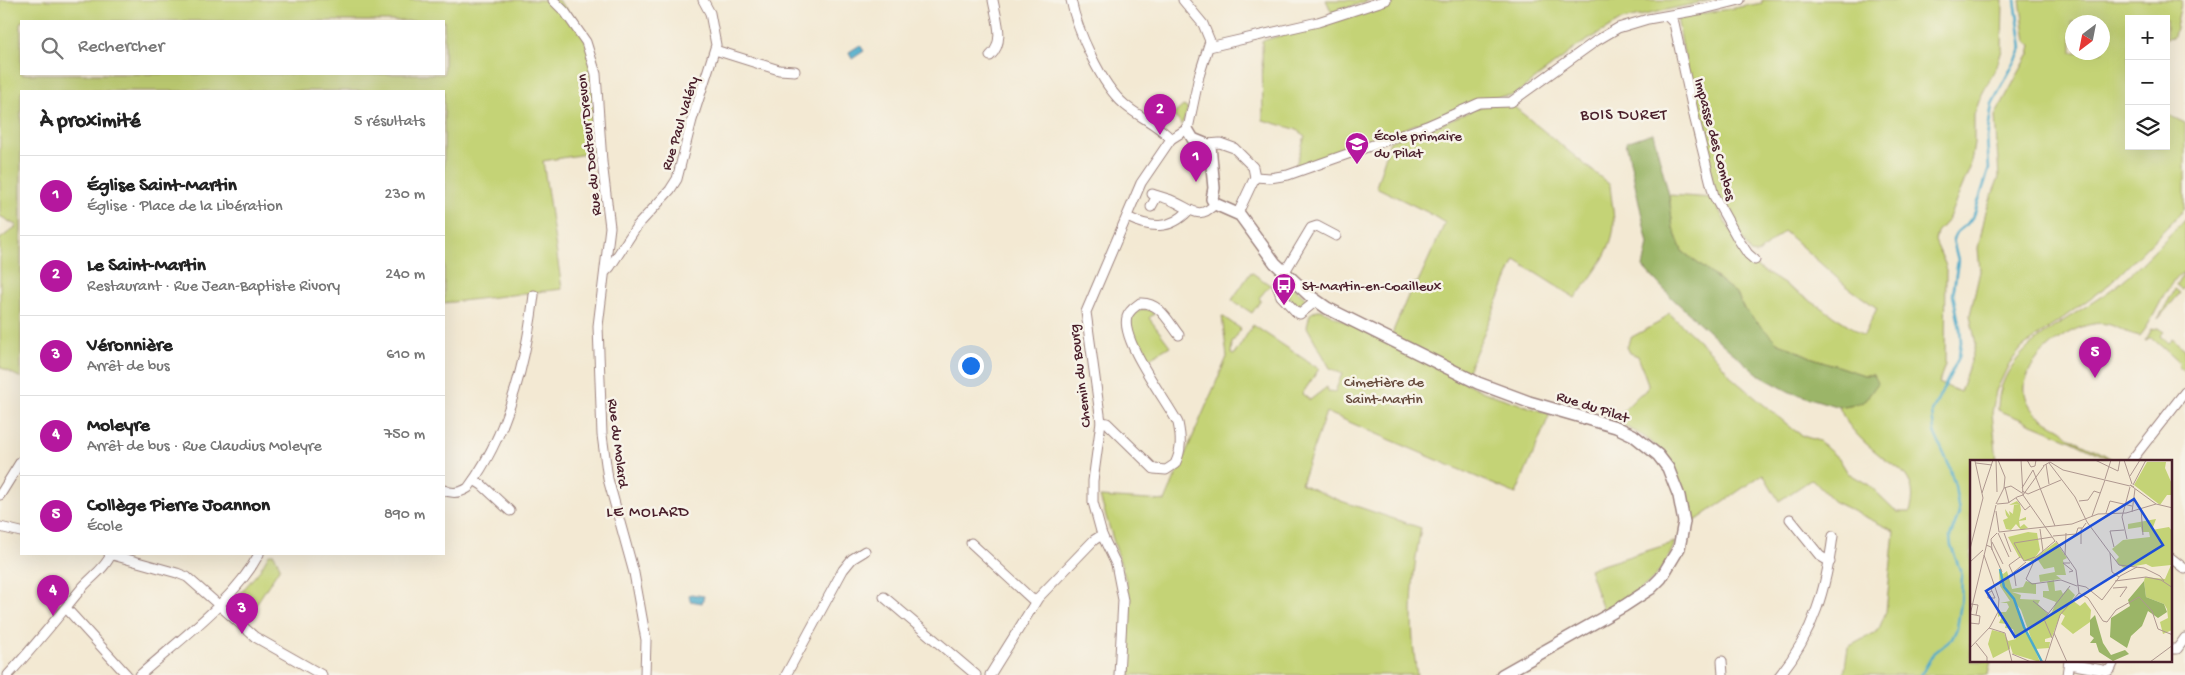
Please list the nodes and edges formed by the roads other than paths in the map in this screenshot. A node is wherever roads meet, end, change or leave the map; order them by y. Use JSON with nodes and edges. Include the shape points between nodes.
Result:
{"nodes":[{"id":1,"x":553,"y":0,"type":"edge"},
{"id":2,"x":703,"y":0,"type":"edge"},
{"id":3,"x":993,"y":0,"type":"edge"},
{"id":4,"x":1071,"y":0,"type":"edge"},
{"id":5,"x":1182,"y":0,"type":"edge"},
{"id":6,"x":1386,"y":0,"type":"edge"},
{"id":7,"x":1740,"y":0,"type":"edge"},
{"id":8,"x":1668,"y":17,"type":"junction"},
{"id":9,"x":1209,"y":47,"type":"junction"},
{"id":10,"x":715,"y":50,"type":"junction"},
{"id":11,"x":990,"y":56,"type":"dead end"},
{"id":12,"x":795,"y":71,"type":"dead end"},
{"id":13,"x":1187,"y":128,"type":"junction"},
{"id":14,"x":1171,"y":139,"type":"junction"},
{"id":15,"x":1207,"y":144,"type":"junction"},
{"id":16,"x":1255,"y":177,"type":"junction"},
{"id":17,"x":1215,"y":204,"type":"junction"},
{"id":18,"x":1151,"y":207,"type":"dead end"},
{"id":19,"x":1189,"y":210,"type":"junction"},
{"id":20,"x":1238,"y":213,"type":"junction"},
{"id":21,"x":1127,"y":217,"type":"junction"},
{"id":22,"x":1336,"y":236,"type":"dead end"},
{"id":23,"x":1756,"y":260,"type":"dead end"},
{"id":24,"x":605,"y":270,"type":"junction"},
{"id":25,"x":1285,"y":273,"type":"junction"},
{"id":26,"x":534,"y":295,"type":"dead end"},
{"id":27,"x":1316,"y":301,"type":"junction"},
{"id":28,"x":1179,"y":336,"type":"dead end"},
{"id":29,"x":2185,"y":392,"type":"edge"},
{"id":30,"x":1101,"y":422,"type":"junction"},
{"id":31,"x":2132,"y":460,"type":"edge"},
{"id":32,"x":20,"y":463,"type":"edge"},
{"id":33,"x":474,"y":480,"type":"junction"},
{"id":34,"x":445,"y":490,"type":"edge"},
{"id":35,"x":0,"y":495,"type":"edge"},
{"id":36,"x":510,"y":511,"type":"dead end"},
{"id":37,"x":1790,"y":519,"type":"dead end"},
{"id":38,"x":0,"y":527,"type":"edge"},
{"id":39,"x":20,"y":532,"type":"edge"},
{"id":40,"x":1102,"y":535,"type":"junction"},
{"id":41,"x":1833,"y":536,"type":"dead end"},
{"id":42,"x":971,"y":543,"type":"dead end"},
{"id":43,"x":866,"y":551,"type":"dead end"},
{"id":44,"x":110,"y":555,"type":"edge"},
{"id":45,"x":113,"y":555,"type":"edge"},
{"id":46,"x":258,"y":555,"type":"edge"},
{"id":47,"x":2172,"y":559,"type":"edge"},
{"id":48,"x":1830,"y":562,"type":"junction"},
{"id":49,"x":2185,"y":569,"type":"edge"},
{"id":50,"x":884,"y":596,"type":"dead end"},
{"id":51,"x":1035,"y":602,"type":"junction"},
{"id":52,"x":218,"y":605,"type":"junction"},
{"id":53,"x":66,"y":608,"type":"junction"},
{"id":54,"x":2185,"y":638,"type":"edge"},
{"id":55,"x":2172,"y":649,"type":"edge"},
{"id":56,"x":1722,"y":661,"type":"dead end"},
{"id":57,"x":2069,"y":662,"type":"edge"},
{"id":58,"x":2114,"y":662,"type":"edge"},
{"id":59,"x":1788,"y":664,"type":"junction"},
{"id":60,"x":8,"y":675,"type":"edge"},
{"id":61,"x":127,"y":675,"type":"edge"},
{"id":62,"x":140,"y":675,"type":"edge"},
{"id":63,"x":322,"y":675,"type":"edge"},
{"id":64,"x":645,"y":675,"type":"edge"},
{"id":65,"x":786,"y":675,"type":"edge"},
{"id":66,"x":976,"y":675,"type":"edge"},
{"id":67,"x":990,"y":675,"type":"edge"},
{"id":68,"x":1119,"y":675,"type":"edge"},
{"id":69,"x":1502,"y":675,"type":"edge"},
{"id":70,"x":1723,"y":675,"type":"edge"},
{"id":71,"x":1780,"y":675,"type":"edge"},
{"id":72,"x":1787,"y":675,"type":"edge"},
{"id":73,"x":2067,"y":675,"type":"edge"}],
"edges":[{"from":1,"to":24,"type":"street","name":"Rue du Docteur Drevon","via":[[586,42],[596,74],[610,227]]},
{"from":2,"to":10,"type":"street","name":"Rue Paul Valéry","via":[[714,27]]},
{"from":3,"to":11,"type":"street","via":[[999,42]]},
{"from":4,"to":14,"type":"street","via":[[1091,55],[1117,97]]},
{"from":5,"to":9,"type":"street","via":[[1203,24],[1210,38]]},
{"from":6,"to":9,"type":"street","via":[[1318,22]]},
{"from":7,"to":8,"type":"street"},
{"from":8,"to":16,"type":"street","via":[[1630,24],[1609,32],[1511,102],[1479,103],[1427,126],[1288,175]]},
{"from":8,"to":23,"type":"street","name":"Impasse des Combes","via":[[1674,23],[1714,196],[1738,239]]},
{"from":9,"to":13,"type":"street"},
{"from":10,"to":12,"type":"street","via":[[779,70]]},
{"from":10,"to":24,"type":"street","name":"Rue Paul Valéry","via":[[676,179],[637,226],[610,268]]},
{"from":13,"to":14,"type":"street","name":"Chemin du Bourg"},
{"from":13,"to":15,"type":"main road","via":[[1193,139]]},
{"from":14,"to":21,"type":"street","name":"Chemin du Bourg","via":[[1141,183]]},
{"from":15,"to":16,"type":"street","via":[[1220,143],[1238,150],[1253,167]]},
{"from":15,"to":17,"type":"main road","via":[[1212,156],[1212,199]]},
{"from":16,"to":20,"type":"street"},
{"from":17,"to":19,"type":"street","via":[[1203,212]]},
{"from":17,"to":20,"type":"main road"},
{"from":18,"to":19,"type":"street","via":[[1155,195]]},
{"from":19,"to":21,"type":"street","via":[[1158,227]]},
{"from":20,"to":25,"type":"main road","name":"Rue du Pilat"},
{"from":21,"to":30,"type":"street","name":"Chemin du Bourg","via":[[1086,312]]},
{"from":22,"to":25,"type":"street","via":[[1316,226],[1311,228]]},
{"from":24,"to":64,"type":"street","name":"Rue du Molard","via":[[598,326],[602,435],[608,479],[636,582],[646,640]]},
{"from":25,"to":27,"type":"main road","name":"Rue du Pilat"},
{"from":25,"to":27,"type":"street","via":[[1278,281],[1278,290],[1293,311],[1303,313]]},
{"from":26,"to":33,"type":"street","via":[[524,362],[516,389],[494,443]]},
{"from":27,"to":69,"type":"main road","name":"Rue du Pilat","via":[[1478,383],[1633,435],[1658,455],[1668,468],[1679,496],[1684,522],[1679,548],[1662,578],[1641,596]]},
{"from":28,"to":30,"type":"street","via":[[1153,304],[1140,303],[1126,318],[1133,348],[1178,423],[1181,436],[1175,464],[1166,470],[1154,469],[1107,423]]},
{"from":29,"to":31,"type":"street"},
{"from":30,"to":40,"type":"street","name":"Chemin du Bourg","via":[[1093,488],[1096,519]]},
{"from":32,"to":35,"type":"street"},
{"from":33,"to":34,"type":"street","via":[[462,492]]},
{"from":33,"to":36,"type":"street"},
{"from":37,"to":48,"type":"street","via":[[1820,556]]},
{"from":38,"to":39,"type":"street"},
{"from":40,"to":51,"type":"street"},
{"from":40,"to":68,"type":"street","name":"Chemin du Bourg","via":[[1116,564],[1121,584],[1123,615]]},
{"from":41,"to":48,"type":"street"},
{"from":42,"to":51,"type":"street"},
{"from":43,"to":65,"type":"street","via":[[842,570]]},
{"from":44,"to":53,"type":"street"},
{"from":45,"to":52,"type":"street","via":[[182,575]]},
{"from":46,"to":52,"type":"street"},
{"from":47,"to":49,"type":"street"},
{"from":48,"to":59,"type":"street","via":[[1814,618]]},
{"from":50,"to":66,"type":"street"},
{"from":51,"to":67,"type":"street"},
{"from":52,"to":62,"type":"street"},
{"from":52,"to":63,"type":"street","via":[[255,638],[303,670]]},
{"from":53,"to":60,"type":"street"},
{"from":53,"to":61,"type":"street"},
{"from":54,"to":55,"type":"street","via":[[2179,647]]},
{"from":56,"to":70,"type":"street"},
{"from":57,"to":58,"type":"street","via":[[2108,671]]},
{"from":57,"to":73,"type":"street"},
{"from":59,"to":71,"type":"street"},
{"from":59,"to":72,"type":"street"}]}
